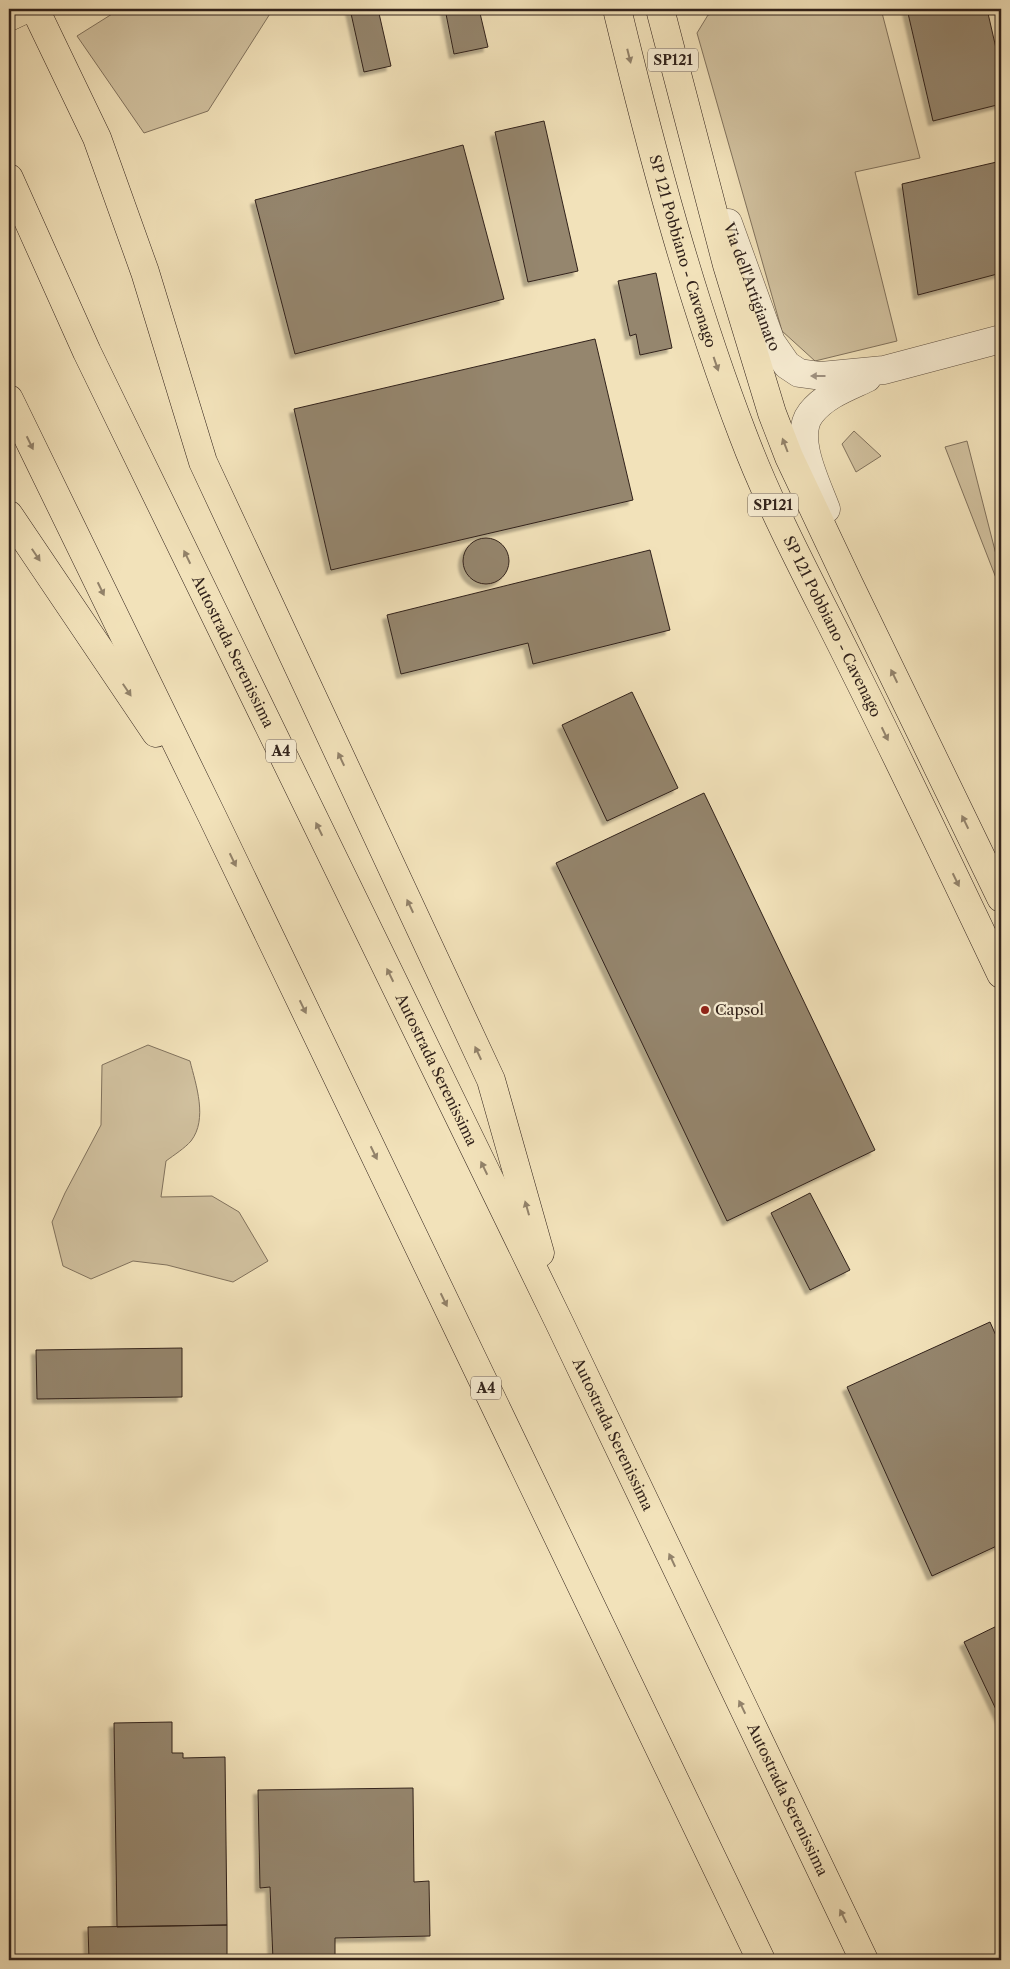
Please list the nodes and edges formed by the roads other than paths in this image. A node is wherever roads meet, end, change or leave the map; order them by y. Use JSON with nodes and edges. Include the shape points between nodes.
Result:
{"nodes":[{"id":1,"x":26,"y":9,"type":"edge"},
{"id":2,"x":35,"y":9,"type":"edge"},
{"id":3,"x":617,"y":9,"type":"edge"},
{"id":4,"x":660,"y":9,"type":"edge"},
{"id":5,"x":9,"y":17,"type":"edge"},
{"id":6,"x":686,"y":112,"type":"junction"},
{"id":7,"x":9,"y":178,"type":"edge"},
{"id":8,"x":1001,"y":338,"type":"edge"},
{"id":9,"x":884,"y":370,"type":"junction"},
{"id":10,"x":9,"y":399,"type":"edge"},
{"id":11,"x":9,"y":515,"type":"edge"},
{"id":12,"x":849,"y":584,"type":"junction"},
{"id":13,"x":212,"y":816,"type":"junction"},
{"id":14,"x":1001,"y":898,"type":"edge"},
{"id":15,"x":1001,"y":974,"type":"edge"},
{"id":16,"x":560,"y":1322,"type":"junction"},
{"id":17,"x":761,"y":1960,"type":"edge"},
{"id":18,"x":864,"y":1960,"type":"edge"}],
"edges":[{"from":1,"to":5,"type":"main road"},
{"from":16,"to":2,"type":"main road","one_way":true,"via":[[491,1080],[203,462],[145,272],[97,138]]},
{"from":3,"to":15,"type":"main road","name":"SP 121 Pobbiano - Cavenago","number":"SP121","one_way":true,"via":[[678,242],[746,443],[788,538]]},
{"from":4,"to":6,"type":"main road","number":"SP121"},
{"from":9,"to":6,"type":"street","name":"Via dell'Artigianato","one_way":true,"via":[[810,376],[787,365],[776,351]]},
{"from":12,"to":6,"type":"main road","number":"SP121","one_way":true,"via":[[789,457],[763,388]]},
{"from":16,"to":7,"type":"main road","name":"Autostrada Serenissima","number":"A4","one_way":true,"via":[[87,352]]},
{"from":8,"to":9,"type":"street","name":"Via dell'Artigianato"},
{"from":9,"to":12,"type":"street","name":"Via dell'Artigianato","via":[[826,400],[810,414],[806,426],[810,466],[832,523]]},
{"from":10,"to":13,"type":"main road","number":"A4","one_way":true},
{"from":11,"to":13,"type":"main road","one_way":true},
{"from":14,"to":12,"type":"main road","number":"SP121","one_way":true},
{"from":13,"to":17,"type":"main road","number":"A4","one_way":true},
{"from":18,"to":16,"type":"main road","name":"Autostrada Serenissima","number":"A4","one_way":true}]}
